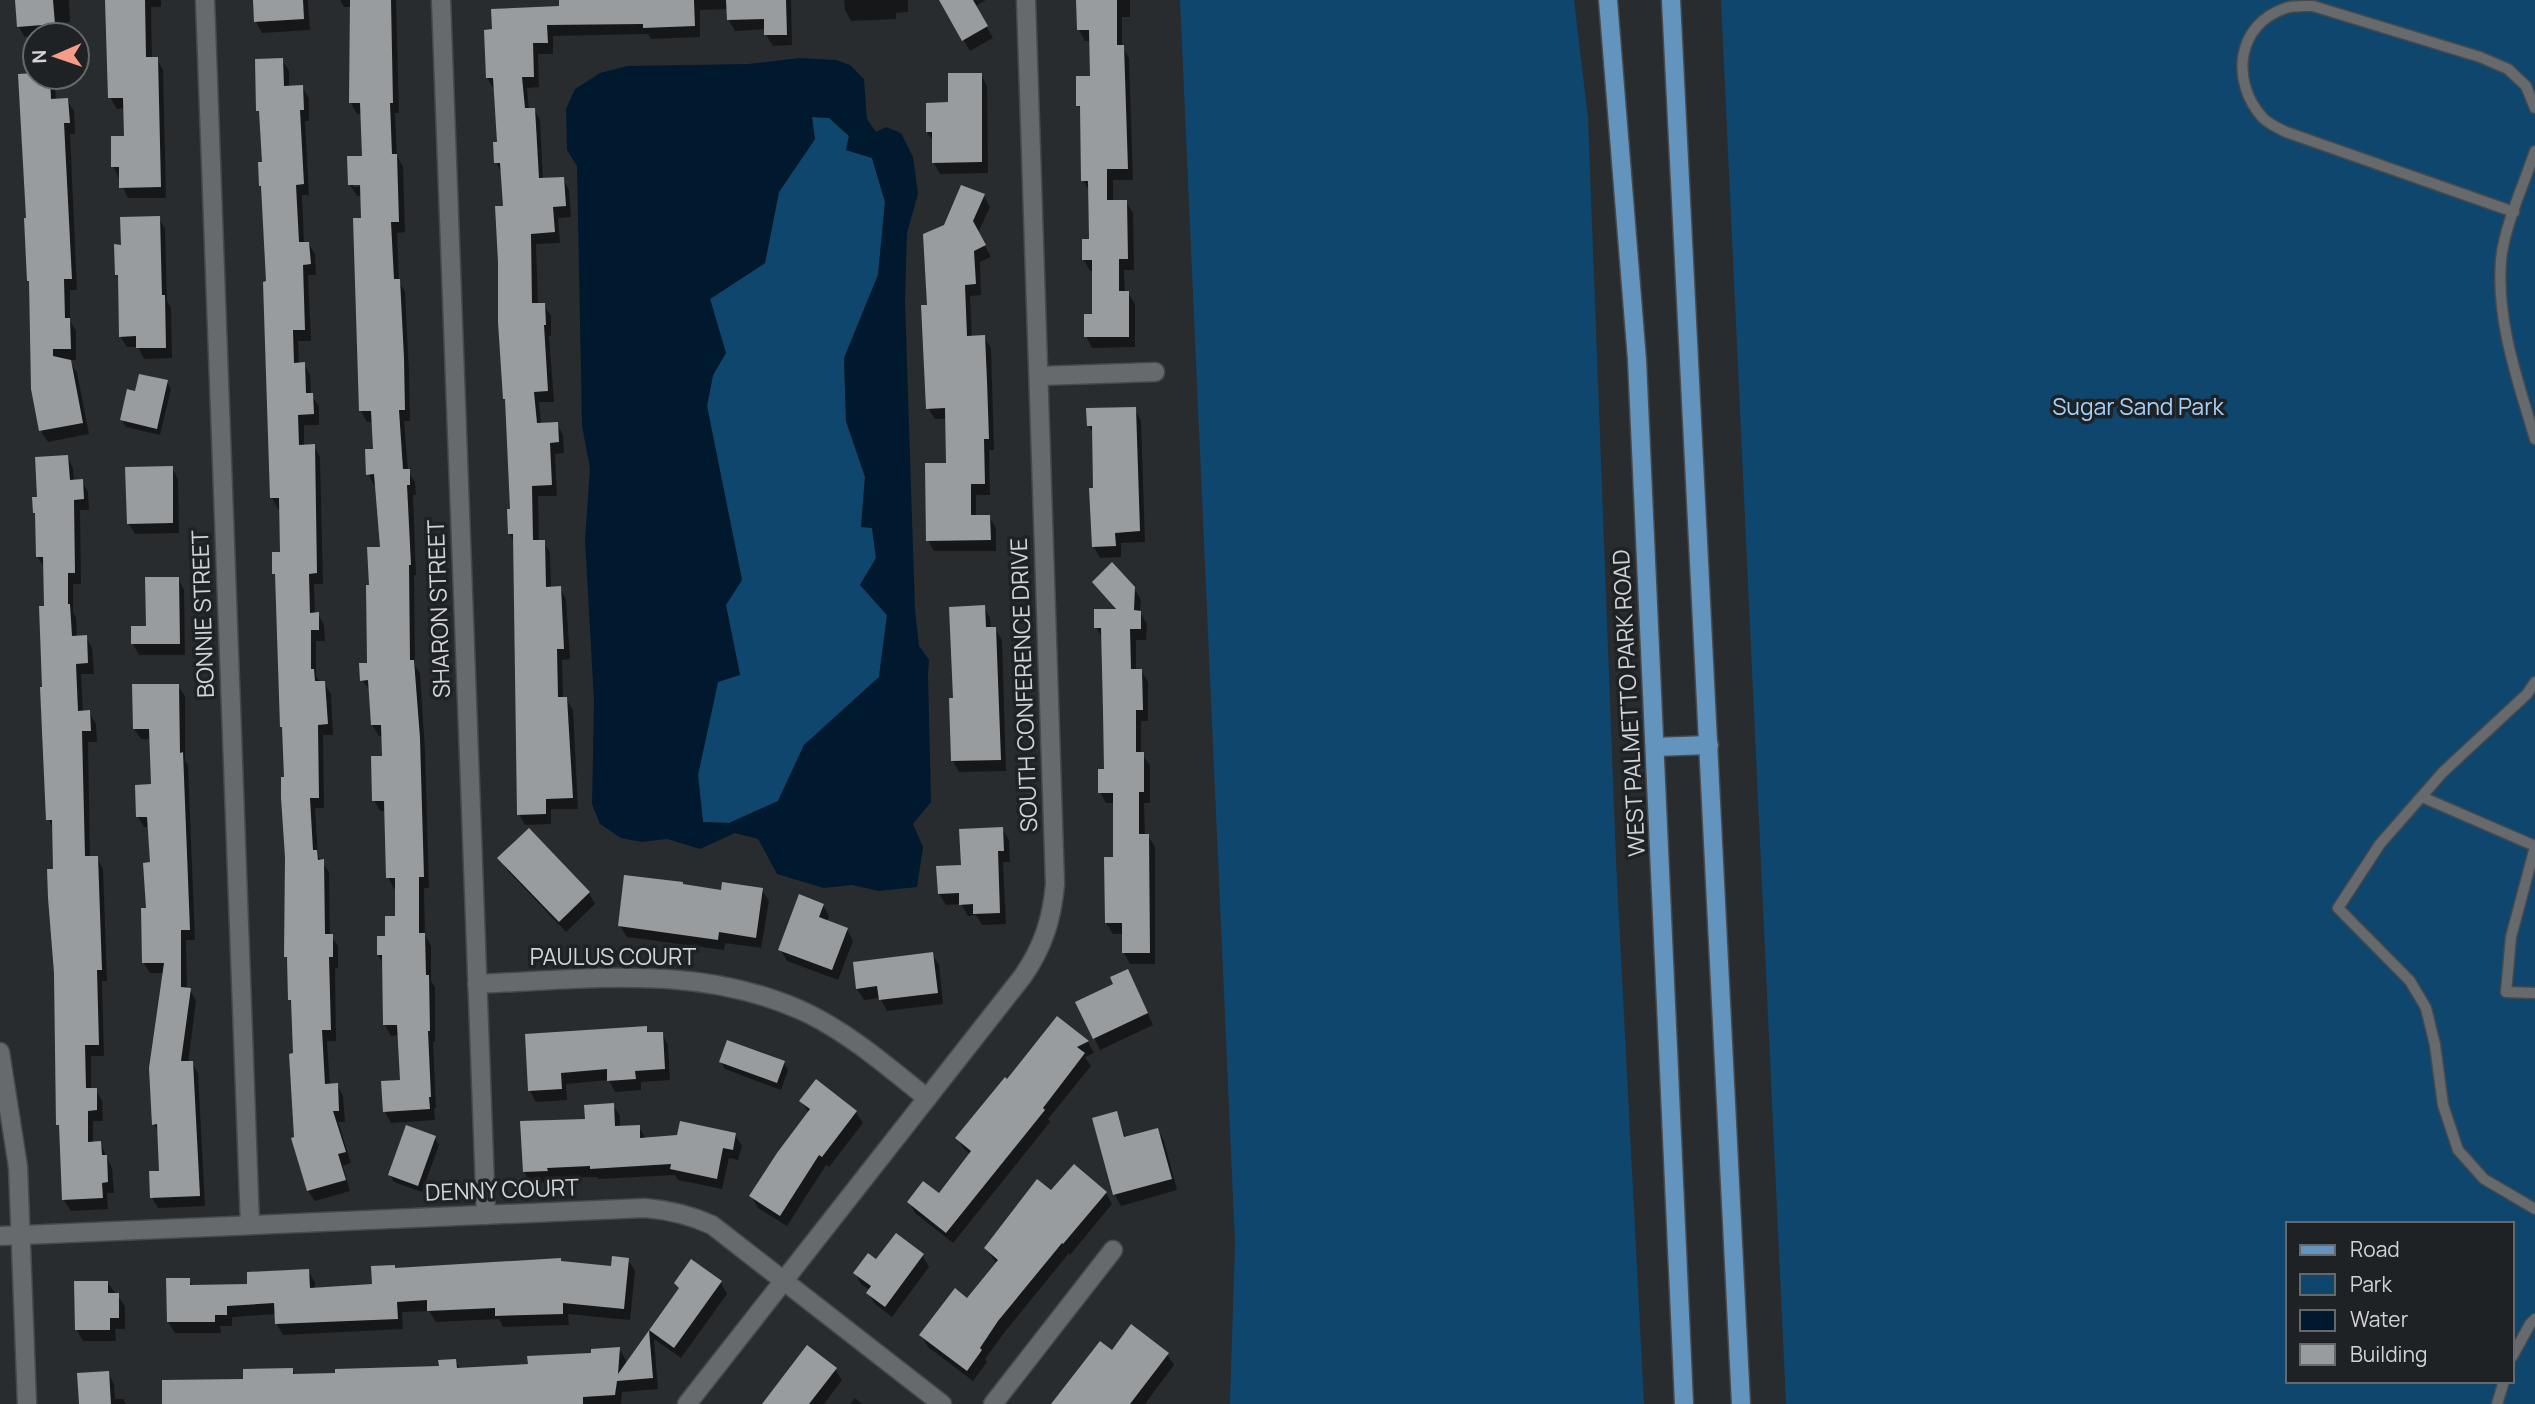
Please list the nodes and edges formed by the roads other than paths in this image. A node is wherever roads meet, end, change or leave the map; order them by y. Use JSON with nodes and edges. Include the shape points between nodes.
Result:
{"nodes":[{"id":1,"x":205,"y":0,"type":"edge"},
{"id":2,"x":440,"y":0,"type":"edge"},
{"id":3,"x":1026,"y":0,"type":"edge"},
{"id":4,"x":1608,"y":0,"type":"edge"},
{"id":5,"x":1671,"y":0,"type":"edge"},
{"id":6,"x":2313,"y":3,"type":"edge"},
{"id":7,"x":2535,"y":108,"type":"edge"},
{"id":8,"x":2535,"y":152,"type":"edge"},
{"id":9,"x":2514,"y":212,"type":"junction"},
{"id":10,"x":1155,"y":372,"type":"dead end"},
{"id":11,"x":1039,"y":376,"type":"junction"},
{"id":12,"x":2535,"y":439,"type":"edge"},
{"id":13,"x":2535,"y":682,"type":"edge"},
{"id":14,"x":1709,"y":745,"type":"junction"},
{"id":15,"x":1655,"y":747,"type":"junction"},
{"id":16,"x":2422,"y":797,"type":"junction"},
{"id":17,"x":2535,"y":846,"type":"edge"},
{"id":18,"x":477,"y":984,"type":"junction"},
{"id":19,"x":2535,"y":993,"type":"edge"},
{"id":20,"x":0,"y":1052,"type":"edge"},
{"id":21,"x":927,"y":1098,"type":"junction"},
{"id":22,"x":2535,"y":1209,"type":"edge"},
{"id":23,"x":486,"y":1215,"type":"junction"},
{"id":24,"x":250,"y":1225,"type":"junction"},
{"id":25,"x":21,"y":1235,"type":"junction"},
{"id":26,"x":0,"y":1236,"type":"edge"},
{"id":27,"x":1113,"y":1251,"type":"dead end"},
{"id":28,"x":784,"y":1280,"type":"junction"},
{"id":29,"x":2535,"y":1319,"type":"edge"},
{"id":30,"x":2514,"y":1353,"type":"edge"},
{"id":31,"x":2503,"y":1383,"type":"edge"},
{"id":32,"x":27,"y":1404,"type":"edge"},
{"id":33,"x":687,"y":1404,"type":"edge"},
{"id":34,"x":942,"y":1404,"type":"edge"},
{"id":35,"x":993,"y":1404,"type":"edge"},
{"id":36,"x":1684,"y":1404,"type":"edge"},
{"id":37,"x":1741,"y":1404,"type":"edge"},
{"id":38,"x":2497,"y":1404,"type":"edge"}],
"edges":[{"from":1,"to":24,"type":"street","name":"BONNIE STREET"},
{"from":2,"to":18,"type":"street","name":"SHARON STREET"},
{"from":3,"to":11,"type":"street","name":"SOUTH CONFERENCE DRIVE"},
{"from":4,"to":15,"type":"main road","name":"WEST PALMETTO PARK ROAD","via":[[1637,360]]},
{"from":5,"to":14,"type":"main road"},
{"from":6,"to":7,"type":"lane","via":[[2508,69],[2526,86]]},
{"from":6,"to":9,"type":"lane","via":[[2286,7],[2250,35],[2241,60],[2242,81],[2265,121]]},
{"from":8,"to":9,"type":"lane"},
{"from":9,"to":12,"type":"lane","via":[[2501,259],[2501,298],[2508,345]]},
{"from":10,"to":11,"type":"street"},
{"from":11,"to":21,"type":"street","name":"SOUTH CONFERENCE DRIVE","via":[[1054,904],[1034,960]]},
{"from":13,"to":16,"type":"lane"},
{"from":14,"to":15,"type":"main road"},
{"from":14,"to":37,"type":"main road"},
{"from":15,"to":36,"type":"main road","name":"WEST PALMETTO PARK ROAD"},
{"from":16,"to":17,"type":"lane"},
{"from":16,"to":22,"type":"lane","via":[[2380,844],[2338,908],[2410,981],[2426,1008],[2443,1105],[2458,1150],[2484,1178]]},
{"from":17,"to":19,"type":"lane","via":[[2511,937],[2506,992]]},
{"from":18,"to":21,"type":"street","name":"PAULUS COURT","via":[[635,977],[734,987],[810,1015],[845,1035]]},
{"from":18,"to":23,"type":"street","name":"SHARON STREET"},
{"from":20,"to":25,"type":"street","via":[[18,1167]]},
{"from":21,"to":28,"type":"street","name":"SOUTH CONFERENCE DRIVE"},
{"from":23,"to":24,"type":"street","name":"DENNY COURT"},
{"from":23,"to":28,"type":"street","name":"DENNY COURT","via":[[645,1208],[690,1215],[712,1225]]},
{"from":24,"to":25,"type":"street","name":"DENNY COURT"},
{"from":25,"to":26,"type":"street","name":"DENNY COURT"},
{"from":25,"to":32,"type":"street"},
{"from":27,"to":35,"type":"street"},
{"from":28,"to":33,"type":"street","name":"SOUTH CONFERENCE DRIVE"},
{"from":28,"to":34,"type":"street","name":"DENNY COURT"},
{"from":29,"to":30,"type":"lane"},
{"from":31,"to":38,"type":"lane"}]}
